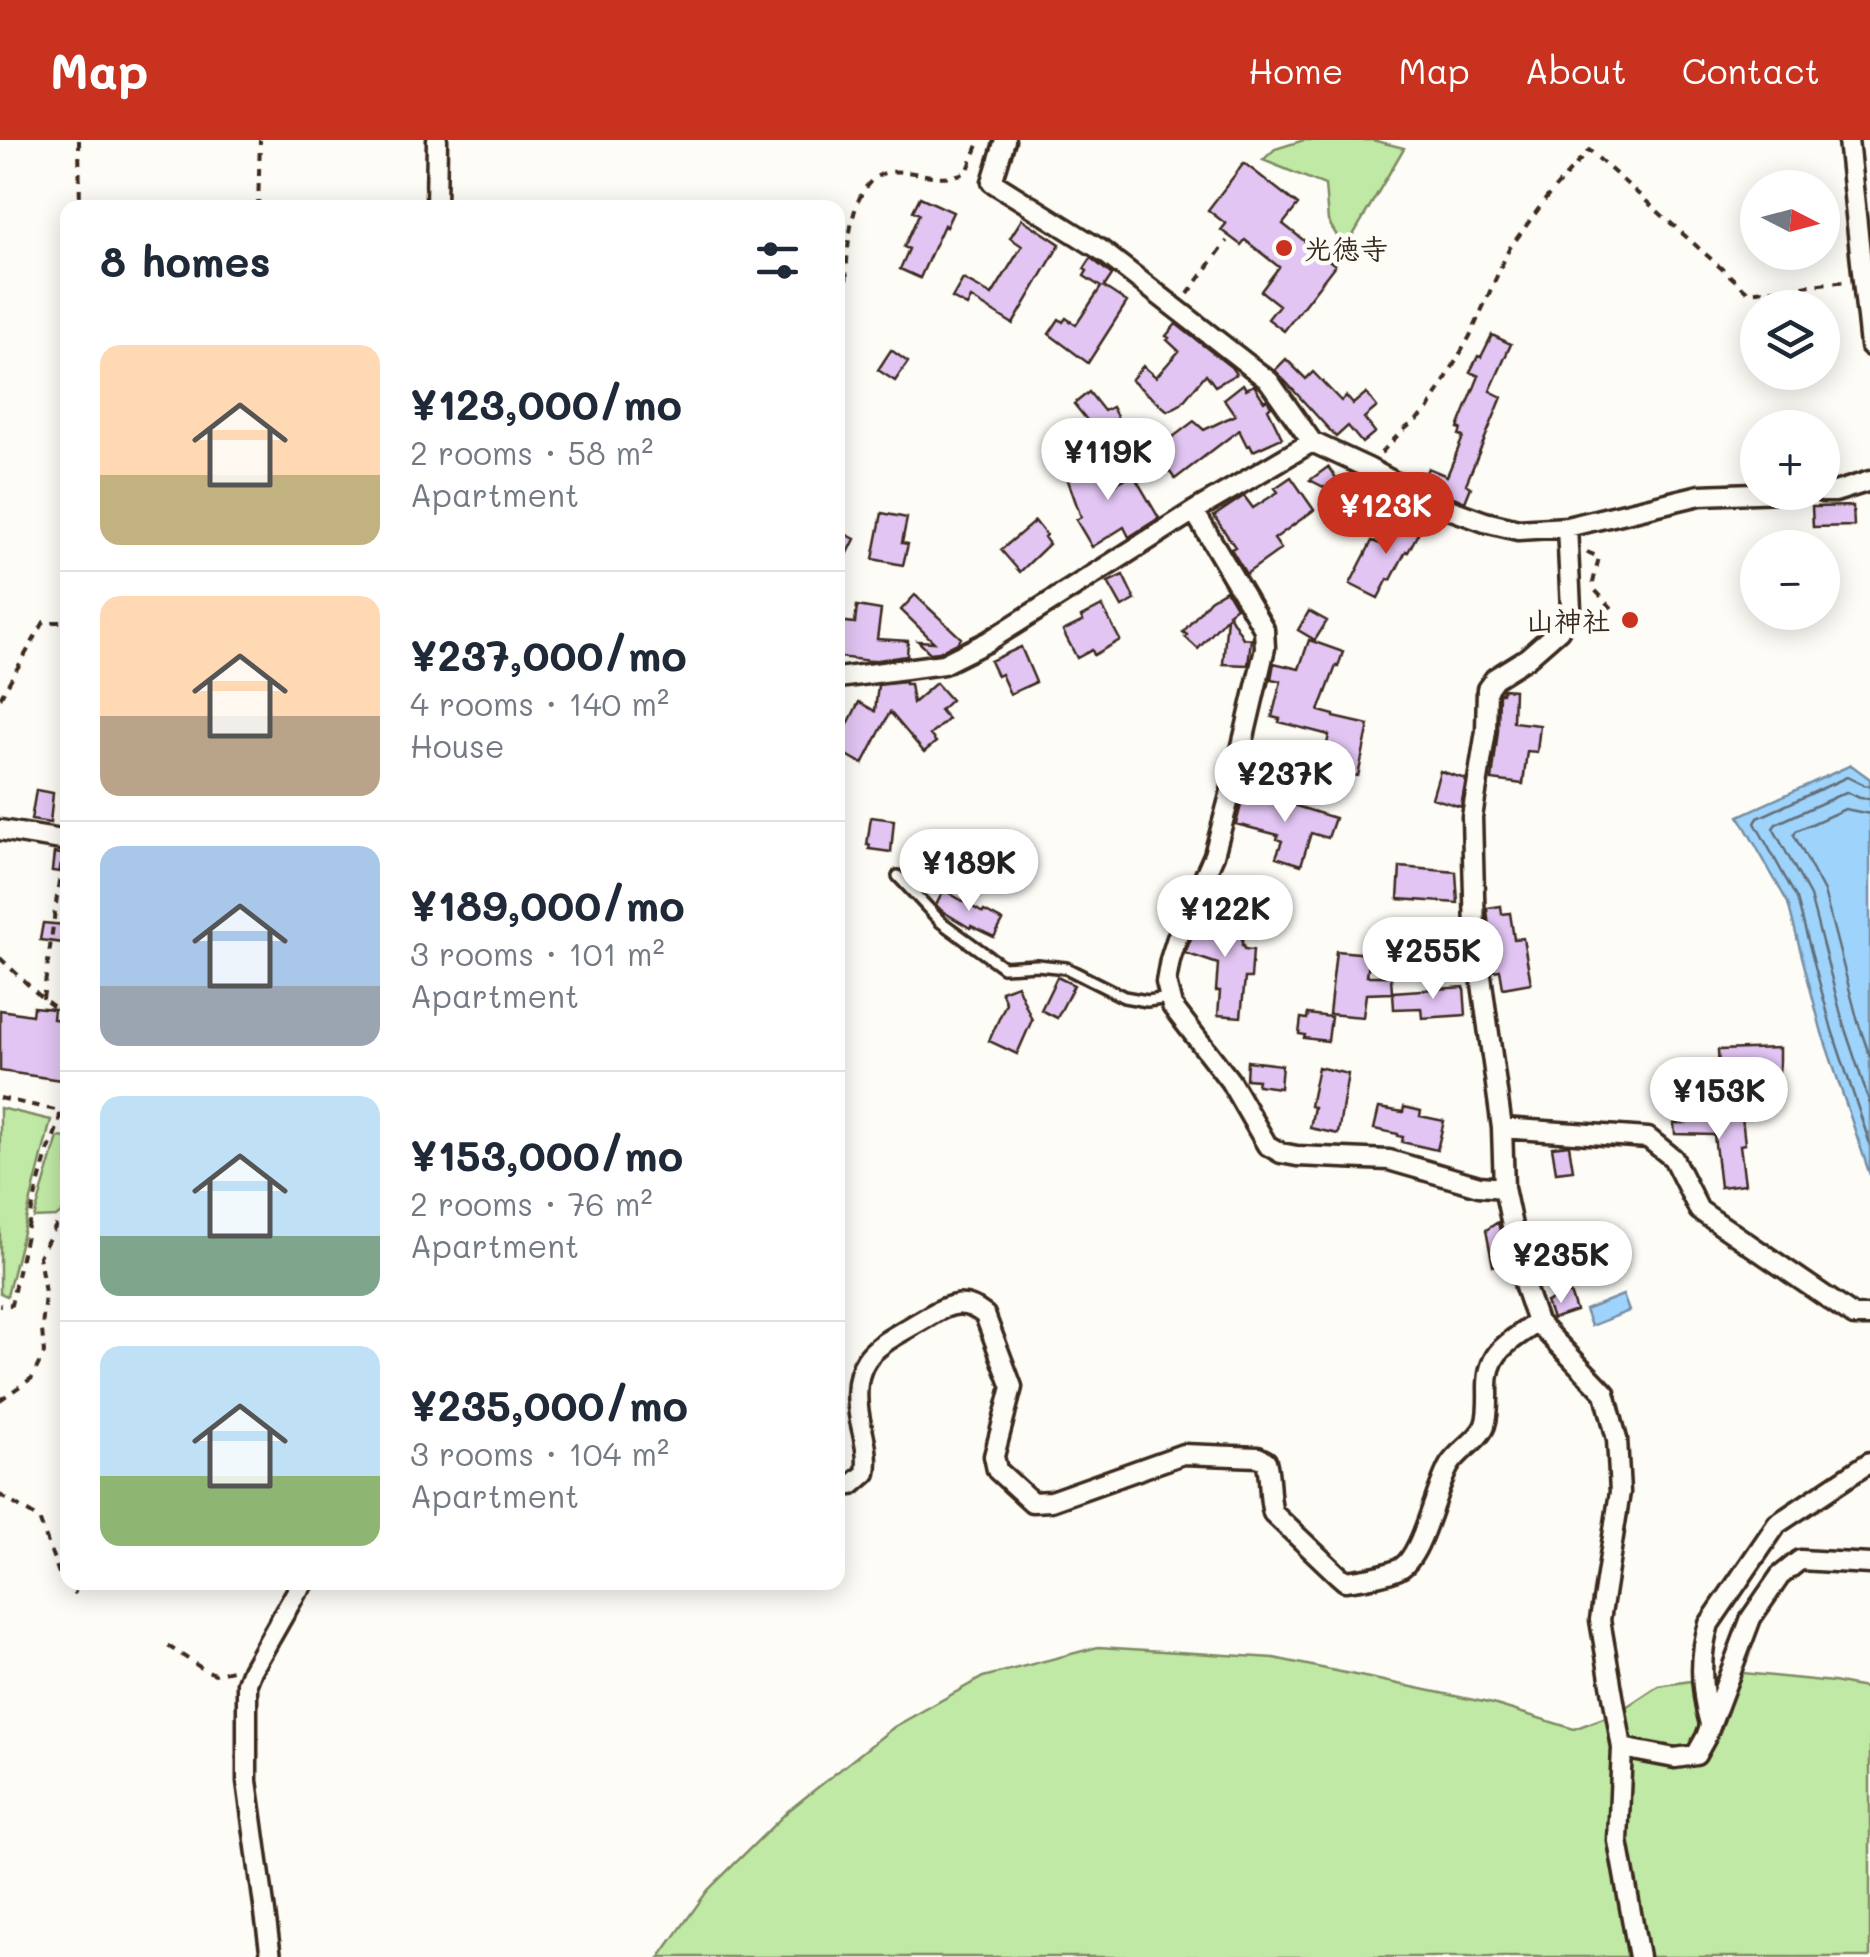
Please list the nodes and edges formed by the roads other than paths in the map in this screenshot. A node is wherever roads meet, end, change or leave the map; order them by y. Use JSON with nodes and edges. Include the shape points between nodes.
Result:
{"nodes":[{"id":1,"x":437,"y":140,"type":"edge"},
{"id":2,"x":1005,"y":140,"type":"edge"},
{"id":3,"x":1848,"y":140,"type":"edge"},
{"id":4,"x":436,"y":200,"type":"edge"},
{"id":5,"x":1870,"y":346,"type":"edge"},
{"id":6,"x":1312,"y":442,"type":"junction"},
{"id":7,"x":1870,"y":481,"type":"edge"},
{"id":8,"x":1840,"y":491,"type":"edge"},
{"id":9,"x":1740,"y":493,"type":"edge"},
{"id":10,"x":1194,"y":511,"type":"junction"},
{"id":11,"x":1567,"y":527,"type":"junction"},
{"id":12,"x":845,"y":677,"type":"edge"},
{"id":13,"x":0,"y":830,"type":"edge"},
{"id":14,"x":60,"y":839,"type":"edge"},
{"id":15,"x":898,"y":876,"type":"dead end"},
{"id":16,"x":1170,"y":998,"type":"junction"},
{"id":17,"x":1502,"y":1128,"type":"junction"},
{"id":18,"x":1504,"y":1188,"type":"junction"},
{"id":19,"x":1870,"y":1316,"type":"edge"},
{"id":20,"x":1537,"y":1322,"type":"junction"},
{"id":21,"x":1870,"y":1462,"type":"edge"},
{"id":22,"x":845,"y":1484,"type":"edge"},
{"id":23,"x":1870,"y":1564,"type":"edge"},
{"id":24,"x":298,"y":1590,"type":"edge"},
{"id":25,"x":1710,"y":1726,"type":"junction"},
{"id":26,"x":1622,"y":1748,"type":"junction"},
{"id":27,"x":271,"y":1957,"type":"edge"},
{"id":28,"x":1639,"y":1957,"type":"edge"}],
"edges":[{"from":1,"to":4,"type":"street"},
{"from":2,"to":6,"type":"street","via":[[992,182],[1101,250],[1269,382]]},
{"from":3,"to":5,"type":"street"},
{"from":6,"to":10,"type":"street"},
{"from":6,"to":11,"type":"street","via":[[1485,522],[1518,530]]},
{"from":7,"to":8,"type":"street"},
{"from":9,"to":11,"type":"street","via":[[1700,494]]},
{"from":10,"to":12,"type":"street","via":[[943,664]]},
{"from":10,"to":16,"type":"street","via":[[1264,629],[1264,648],[1214,856],[1170,960]]},
{"from":11,"to":17,"type":"street","via":[[1571,609],[1559,630],[1487,689],[1472,818],[1475,933]]},
{"from":13,"to":14,"type":"street"},
{"from":15,"to":16,"type":"lane","via":[[941,922],[1003,967],[1066,968],[1124,997]]},
{"from":16,"to":18,"type":"street","via":[[1267,1145],[1281,1153],[1389,1160]]},
{"from":17,"to":18,"type":"street"},
{"from":17,"to":19,"type":"street","via":[[1648,1138],[1673,1158],[1699,1210],[1854,1316]]},
{"from":18,"to":20,"type":"street"},
{"from":20,"to":22,"type":"street","via":[[1494,1356],[1485,1425],[1446,1472],[1415,1553],[1388,1572],[1345,1580],[1337,1574],[1277,1519],[1266,1461],[1258,1457],[1183,1454],[1032,1502],[996,1470],[1012,1387],[985,1315],[960,1303],[866,1358],[856,1388],[866,1474]]},
{"from":20,"to":26,"type":"street","via":[[1604,1393],[1617,1439],[1620,1492],[1600,1620]]},
{"from":21,"to":25,"type":"street","via":[[1777,1524],[1709,1624],[1703,1698]]},
{"from":23,"to":25,"type":"street","via":[[1800,1560],[1780,1576],[1751,1618]]},
{"from":24,"to":27,"type":"street","via":[[248,1683],[247,1781]]},
{"from":25,"to":26,"type":"street","via":[[1696,1755]]},
{"from":26,"to":28,"type":"street","via":[[1618,1842]]}]}
